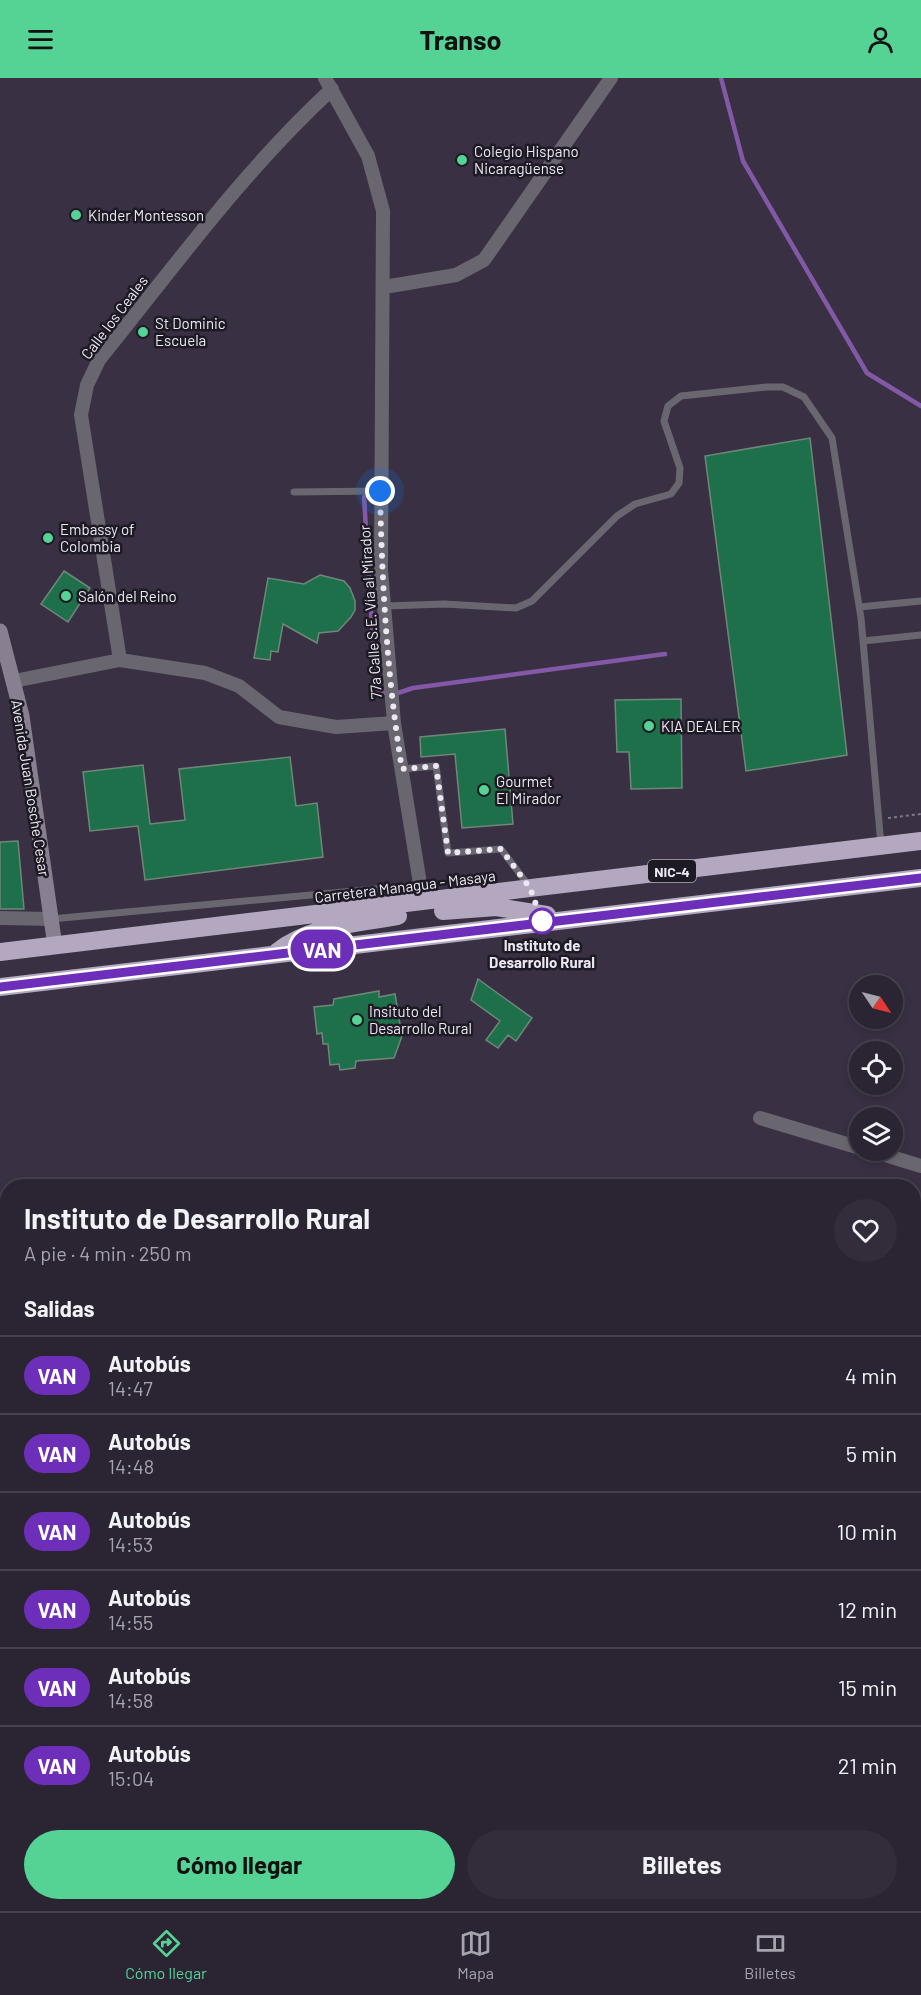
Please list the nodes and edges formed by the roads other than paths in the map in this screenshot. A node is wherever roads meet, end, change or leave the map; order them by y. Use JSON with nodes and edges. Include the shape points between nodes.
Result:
{"nodes":[{"id":1,"x":611,"y":78,"type":"edge"},
{"id":2,"x":328,"y":84,"type":"edge"},
{"id":3,"x":384,"y":288,"type":"junction"},
{"id":4,"x":380,"y":491,"type":"junction"},
{"id":5,"x":294,"y":492,"type":"dead end"},
{"id":6,"x":921,"y":601,"type":"edge"},
{"id":7,"x":386,"y":606,"type":"junction"},
{"id":8,"x":859,"y":607,"type":"junction"},
{"id":9,"x":0,"y":631,"type":"edge"},
{"id":10,"x":921,"y":635,"type":"edge"},
{"id":11,"x":863,"y":641,"type":"junction"},
{"id":12,"x":120,"y":660,"type":"junction"},
{"id":13,"x":14,"y":681,"type":"junction"},
{"id":14,"x":394,"y":723,"type":"junction"},
{"id":15,"x":402,"y":769,"type":"junction"},
{"id":16,"x":921,"y":841,"type":"edge"},
{"id":17,"x":882,"y":845,"type":"junction"},
{"id":18,"x":921,"y":878,"type":"edge"},
{"id":19,"x":530,"y":888,"type":"junction"},
{"id":20,"x":421,"y":894,"type":"junction"},
{"id":21,"x":0,"y":918,"type":"edge"},
{"id":22,"x":51,"y":919,"type":"junction"},
{"id":23,"x":563,"y":919,"type":"junction"},
{"id":24,"x":55,"y":946,"type":"junction"},
{"id":25,"x":0,"y":952,"type":"edge"},
{"id":26,"x":273,"y":954,"type":"junction"},
{"id":27,"x":0,"y":987,"type":"edge"},
{"id":28,"x":760,"y":1118,"type":"dead end"},
{"id":29,"x":849,"y":1145,"type":"edge"},
{"id":30,"x":903,"y":1160,"type":"edge"},
{"id":31,"x":921,"y":1166,"type":"edge"},
{"id":32,"x":921,"y":1301,"type":"edge"},
{"id":33,"x":921,"y":1365,"type":"edge"}],
"edges":[{"from":1,"to":3,"type":"street","via":[[484,260],[456,275]]},
{"from":2,"to":3,"type":"street","name":"77a Calle S.E. Vía al Mirador","via":[[368,156],[383,211]]},
{"from":2,"to":12,"type":"street","name":"Calle los Ceales","via":[[217,213],[99,360],[87,385],[81,415]]},
{"from":3,"to":4,"type":"street","name":"77a Calle S.E. Vía al Mirador"},
{"from":4,"to":5,"type":"lane"},
{"from":4,"to":7,"type":"street","name":"77a Calle S.E. Vía al Mirador","via":[[381,570]]},
{"from":6,"to":8,"type":"lane"},
{"from":7,"to":8,"type":"lane","via":[[516,608],[532,601],[617,516],[635,504],[670,494],[679,483],[680,468],[664,421],[668,406],[681,396],[783,387],[804,397],[832,438]]},
{"from":7,"to":14,"type":"street","name":"77a Calle S.E. Vía al Mirador"},
{"from":8,"to":11,"type":"lane"},
{"from":9,"to":13,"type":"street","name":"Avenida Juan Bosche Cesar"},
{"from":10,"to":11,"type":"lane"},
{"from":11,"to":17,"type":"lane"},
{"from":12,"to":13,"type":"street"},
{"from":12,"to":14,"type":"street","via":[[205,673],[238,686],[279,717],[336,727]]},
{"from":13,"to":22,"type":"street","name":"Avenida Juan Bosche Cesar"},
{"from":14,"to":15,"type":"street","name":"77a Calle S.E. Vía al Mirador"},
{"from":15,"to":19,"type":"lane","via":[[436,766],[448,853],[501,849]]},
{"from":15,"to":20,"type":"street","name":"77a Calle S.E. Vía al Mirador"},
{"from":16,"to":17,"type":"highway","name":"Carretera Managua - Masaya","number":"NIC-4"},
{"from":17,"to":19,"type":"highway","name":"Carretera Managua - Masaya","number":"NIC-4"},
{"from":18,"to":23,"type":"highway","number":"NIC-4"},
{"from":19,"to":20,"type":"highway","name":"Carretera Managua - Masaya","number":"NIC-4"},
{"from":20,"to":22,"type":"lane"},
{"from":20,"to":23,"type":"highway","via":[[437,911],[496,907]]},
{"from":20,"to":24,"type":"highway","name":"Carretera Managua - Masaya","number":"NIC-4"},
{"from":20,"to":26,"type":"highway","via":[[401,916],[323,928],[289,942]]},
{"from":21,"to":22,"type":"street"},
{"from":22,"to":24,"type":"street","name":"Avenida Juan Bosche Cesar"},
{"from":23,"to":26,"type":"highway","number":"NIC-4"},
{"from":24,"to":25,"type":"highway","name":"Carretera Managua - Masaya","number":"NIC-4"},
{"from":26,"to":27,"type":"highway","number":"NIC-4"},
{"from":28,"to":29,"type":"street"},
{"from":30,"to":31,"type":"street"},
{"from":32,"to":33,"type":"street"}]}
